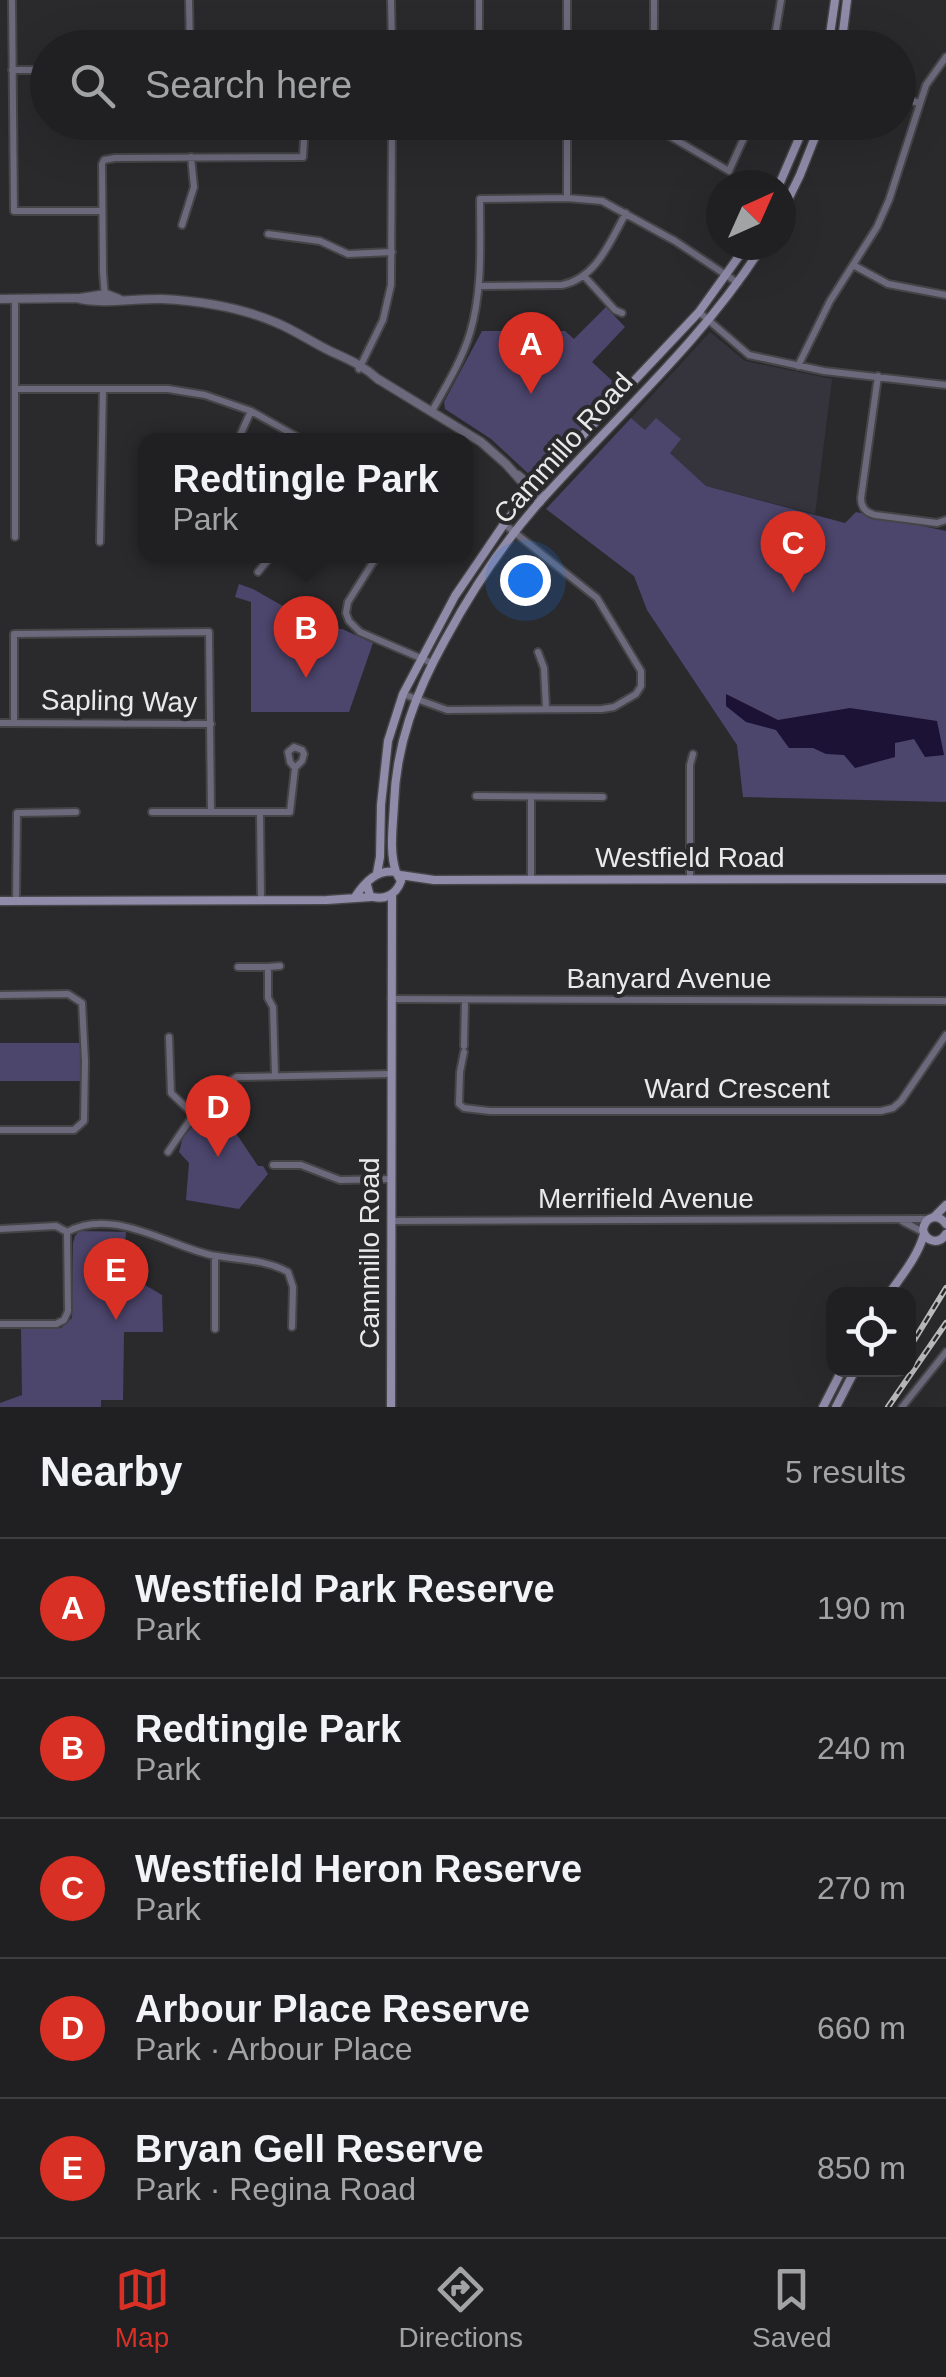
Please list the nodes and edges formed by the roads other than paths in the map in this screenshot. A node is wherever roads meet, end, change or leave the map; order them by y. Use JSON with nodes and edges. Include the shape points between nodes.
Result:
{"nodes":[{"id":1,"x":12,"y":0,"type":"edge"},
{"id":2,"x":190,"y":0,"type":"edge"},
{"id":3,"x":392,"y":0,"type":"edge"},
{"id":4,"x":479,"y":0,"type":"edge"},
{"id":5,"x":567,"y":0,"type":"edge"},
{"id":6,"x":654,"y":0,"type":"edge"},
{"id":7,"x":781,"y":0,"type":"edge"},
{"id":8,"x":834,"y":0,"type":"edge"},
{"id":9,"x":847,"y":0,"type":"edge"},
{"id":10,"x":190,"y":30,"type":"edge"},
{"id":11,"x":392,"y":30,"type":"edge"},
{"id":12,"x":479,"y":30,"type":"edge"},
{"id":13,"x":567,"y":30,"type":"edge"},
{"id":14,"x":654,"y":30,"type":"edge"},
{"id":15,"x":776,"y":30,"type":"edge"},
{"id":16,"x":830,"y":30,"type":"edge"},
{"id":17,"x":843,"y":30,"type":"edge"},
{"id":18,"x":946,"y":57,"type":"edge"},
{"id":19,"x":12,"y":70,"type":"junction"},
{"id":20,"x":30,"y":70,"type":"edge"},
{"id":21,"x":916,"y":102,"type":"edge"},
{"id":22,"x":919,"y":103,"type":"junction"},
{"id":23,"x":916,"y":113,"type":"edge"},
{"id":24,"x":0,"y":131,"type":"edge"},
{"id":25,"x":13,"y":131,"type":"junction"},
{"id":26,"x":304,"y":140,"type":"edge"},
{"id":27,"x":392,"y":140,"type":"edge"},
{"id":28,"x":567,"y":140,"type":"edge"},
{"id":29,"x":676,"y":140,"type":"edge"},
{"id":30,"x":743,"y":140,"type":"edge"},
{"id":31,"x":798,"y":140,"type":"edge"},
{"id":32,"x":813,"y":140,"type":"edge"},
{"id":33,"x":908,"y":140,"type":"edge"},
{"id":34,"x":191,"y":157,"type":"junction"},
{"id":35,"x":785,"y":170,"type":"edge"},
{"id":36,"x":796,"y":183,"type":"edge"},
{"id":37,"x":566,"y":198,"type":"junction"},
{"id":38,"x":102,"y":211,"type":"junction"},
{"id":39,"x":626,"y":212,"type":"junction"},
{"id":40,"x":182,"y":225,"type":"dead end"},
{"id":41,"x":268,"y":234,"type":"dead end"},
{"id":42,"x":392,"y":252,"type":"junction"},
{"id":43,"x":738,"y":260,"type":"edge"},
{"id":44,"x":752,"y":260,"type":"edge"},
{"id":45,"x":853,"y":265,"type":"junction"},
{"id":46,"x":728,"y":275,"type":"junction"},
{"id":47,"x":584,"y":276,"type":"junction"},
{"id":48,"x":738,"y":282,"type":"junction"},
{"id":49,"x":479,"y":286,"type":"junction"},
{"id":50,"x":946,"y":295,"type":"edge"},
{"id":51,"x":103,"y":297,"type":"junction"},
{"id":52,"x":0,"y":299,"type":"edge"},
{"id":53,"x":15,"y":299,"type":"junction"},
{"id":54,"x":698,"y":312,"type":"junction"},
{"id":55,"x":622,"y":313,"type":"dead end"},
{"id":56,"x":709,"y":320,"type":"junction"},
{"id":57,"x":358,"y":365,"type":"junction"},
{"id":58,"x":798,"y":366,"type":"junction"},
{"id":59,"x":878,"y":376,"type":"junction"},
{"id":60,"x":946,"y":384,"type":"edge"},
{"id":61,"x":103,"y":389,"type":"junction"},
{"id":62,"x":15,"y":390,"type":"junction"},
{"id":63,"x":252,"y":411,"type":"junction"},
{"id":64,"x":432,"y":411,"type":"junction"},
{"id":65,"x":241,"y":433,"type":"edge"},
{"id":66,"x":291,"y":433,"type":"edge"},
{"id":67,"x":467,"y":433,"type":"edge"},
{"id":68,"x":473,"y":437,"type":"edge"},
{"id":69,"x":532,"y":490,"type":"junction"},
{"id":70,"x":542,"y":499,"type":"junction"},
{"id":71,"x":946,"y":520,"type":"edge"},
{"id":72,"x":504,"y":524,"type":"junction"},
{"id":73,"x":515,"y":532,"type":"junction"},
{"id":74,"x":15,"y":537,"type":"dead end"},
{"id":75,"x":100,"y":542,"type":"dead end"},
{"id":76,"x":265,"y":563,"type":"edge"},
{"id":77,"x":373,"y":563,"type":"edge"},
{"id":78,"x":258,"y":572,"type":"dead end"},
{"id":79,"x":538,"y":652,"type":"dead end"},
{"id":80,"x":421,"y":658,"type":"junction"},
{"id":81,"x":432,"y":663,"type":"junction"},
{"id":82,"x":403,"y":694,"type":"junction"},
{"id":83,"x":415,"y":699,"type":"junction"},
{"id":84,"x":546,"y":708,"type":"junction"},
{"id":85,"x":0,"y":723,"type":"edge"},
{"id":86,"x":14,"y":723,"type":"junction"},
{"id":87,"x":211,"y":724,"type":"junction"},
{"id":88,"x":693,"y":754,"type":"dead end"},
{"id":89,"x":294,"y":768,"type":"dead end"},
{"id":90,"x":476,"y":796,"type":"dead end"},
{"id":91,"x":532,"y":797,"type":"junction"},
{"id":92,"x":602,"y":798,"type":"dead end"},
{"id":93,"x":76,"y":812,"type":"dead end"},
{"id":94,"x":152,"y":812,"type":"dead end"},
{"id":95,"x":212,"y":812,"type":"junction"},
{"id":96,"x":260,"y":812,"type":"junction"},
{"id":97,"x":377,"y":873,"type":"junction"},
{"id":98,"x":398,"y":878,"type":"junction"},
{"id":99,"x":946,"y":879,"type":"edge"},
{"id":100,"x":531,"y":880,"type":"junction"},
{"id":101,"x":690,"y":880,"type":"junction"},
{"id":102,"x":367,"y":885,"type":"junction"},
{"id":103,"x":392,"y":894,"type":"junction"},
{"id":104,"x":355,"y":898,"type":"junction"},
{"id":105,"x":376,"y":898,"type":"junction"},
{"id":106,"x":261,"y":900,"type":"junction"},
{"id":107,"x":0,"y":901,"type":"edge"},
{"id":108,"x":16,"y":901,"type":"junction"},
{"id":109,"x":390,"y":920,"type":"junction"},
{"id":110,"x":280,"y":966,"type":"dead end"},
{"id":111,"x":238,"y":967,"type":"dead end"},
{"id":112,"x":268,"y":967,"type":"junction"},
{"id":113,"x":0,"y":995,"type":"edge"},
{"id":114,"x":391,"y":999,"type":"junction"},
{"id":115,"x":465,"y":1000,"type":"junction"},
{"id":116,"x":946,"y":1001,"type":"edge"},
{"id":117,"x":946,"y":1035,"type":"edge"},
{"id":118,"x":169,"y":1037,"type":"dead end"},
{"id":119,"x":390,"y":1074,"type":"junction"},
{"id":120,"x":275,"y":1076,"type":"junction"},
{"id":121,"x":194,"y":1115,"type":"junction"},
{"id":122,"x":0,"y":1130,"type":"edge"},
{"id":123,"x":168,"y":1152,"type":"dead end"},
{"id":124,"x":273,"y":1165,"type":"dead end"},
{"id":125,"x":392,"y":1179,"type":"junction"},
{"id":126,"x":946,"y":1205,"type":"edge"},
{"id":127,"x":931,"y":1218,"type":"junction"},
{"id":128,"x":391,"y":1221,"type":"junction"},
{"id":129,"x":900,"y":1221,"type":"junction"},
{"id":130,"x":946,"y":1224,"type":"edge"},
{"id":131,"x":0,"y":1228,"type":"edge"},
{"id":132,"x":67,"y":1232,"type":"junction"},
{"id":133,"x":924,"y":1233,"type":"junction"},
{"id":134,"x":946,"y":1234,"type":"edge"},
{"id":135,"x":936,"y":1241,"type":"junction"},
{"id":136,"x":215,"y":1256,"type":"junction"},
{"id":137,"x":912,"y":1259,"type":"junction"},
{"id":138,"x":893,"y":1287,"type":"edge"},
{"id":139,"x":0,"y":1324,"type":"edge"},
{"id":140,"x":292,"y":1326,"type":"dead end"},
{"id":141,"x":215,"y":1328,"type":"dead end"},
{"id":142,"x":946,"y":1352,"type":"edge"},
{"id":143,"x":838,"y":1377,"type":"edge"},
{"id":144,"x":851,"y":1377,"type":"edge"},
{"id":145,"x":391,"y":1407,"type":"edge"},
{"id":146,"x":823,"y":1407,"type":"edge"},
{"id":147,"x":836,"y":1407,"type":"edge"},
{"id":148,"x":902,"y":1407,"type":"edge"}],
"edges":[{"from":1,"to":19,"type":"street"},
{"from":2,"to":10,"type":"street"},
{"from":3,"to":11,"type":"street"},
{"from":4,"to":12,"type":"street"},
{"from":5,"to":13,"type":"street"},
{"from":6,"to":14,"type":"street"},
{"from":7,"to":15,"type":"street"},
{"from":8,"to":16,"type":"main road"},
{"from":9,"to":17,"type":"main road"},
{"from":18,"to":22,"type":"street"},
{"from":19,"to":20,"type":"street"},
{"from":19,"to":25,"type":"street"},
{"from":21,"to":22,"type":"street"},
{"from":22,"to":23,"type":"street"},
{"from":24,"to":25,"type":"street"},
{"from":25,"to":38,"type":"street","via":[[14,211]]},
{"from":26,"to":34,"type":"street","via":[[303,157]]},
{"from":27,"to":42,"type":"street"},
{"from":28,"to":37,"type":"street"},
{"from":29,"to":30,"type":"street","via":[[730,171]]},
{"from":31,"to":35,"type":"main road"},
{"from":32,"to":36,"type":"main road"},
{"from":33,"to":45,"type":"street","via":[[878,227]]},
{"from":34,"to":38,"type":"street","via":[[104,160]]},
{"from":34,"to":40,"type":"street","via":[[194,187]]},
{"from":37,"to":39,"type":"street","via":[[602,201]]},
{"from":37,"to":49,"type":"street","via":[[480,198]]},
{"from":38,"to":51,"type":"street"},
{"from":39,"to":46,"type":"street"},
{"from":39,"to":47,"type":"street"},
{"from":41,"to":42,"type":"street","via":[[320,241],[348,254]]},
{"from":42,"to":57,"type":"street","via":[[383,320]]},
{"from":43,"to":46,"type":"main road","name":"Cammillo Road"},
{"from":44,"to":48,"type":"main road","name":"Cammillo Road"},
{"from":45,"to":50,"type":"street","via":[[888,284]]},
{"from":45,"to":58,"type":"street"},
{"from":46,"to":48,"type":"street"},
{"from":46,"to":54,"type":"main road","name":"Cammillo Road"},
{"from":47,"to":49,"type":"street","via":[[562,285]]},
{"from":47,"to":55,"type":"street"},
{"from":48,"to":56,"type":"main road","name":"Cammillo Road"},
{"from":49,"to":64,"type":"street","via":[[465,348]]},
{"from":51,"to":53,"type":"street"},
{"from":51,"to":57,"type":"street","via":[[241,310]]},
{"from":52,"to":53,"type":"street"},
{"from":53,"to":62,"type":"street"},
{"from":54,"to":56,"type":"street"},
{"from":54,"to":69,"type":"main road","name":"Cammillo Road"},
{"from":56,"to":58,"type":"street","via":[[749,355]]},
{"from":56,"to":70,"type":"main road","name":"Cammillo Road"},
{"from":57,"to":64,"type":"street"},
{"from":58,"to":59,"type":"street"},
{"from":59,"to":60,"type":"street"},
{"from":59,"to":71,"type":"street","via":[[862,506],[871,514]]},
{"from":61,"to":62,"type":"street"},
{"from":61,"to":63,"type":"street","via":[[168,389]]},
{"from":61,"to":75,"type":"street"},
{"from":62,"to":74,"type":"street"},
{"from":63,"to":65,"type":"street"},
{"from":63,"to":66,"type":"street"},
{"from":64,"to":67,"type":"street"},
{"from":68,"to":69,"type":"street"},
{"from":69,"to":70,"type":"street"},
{"from":69,"to":72,"type":"main road","name":"Cammillo Road"},
{"from":70,"to":73,"type":"main road","name":"Cammillo Road"},
{"from":72,"to":73,"type":"street"},
{"from":72,"to":80,"type":"main road","name":"Cammillo Road"},
{"from":73,"to":81,"type":"main road","name":"Cammillo Road"},
{"from":73,"to":84,"type":"street","via":[[600,602],[641,671],[636,694],[614,707]]},
{"from":76,"to":78,"type":"street"},
{"from":77,"to":80,"type":"street","via":[[348,602],[350,621],[360,632]]},
{"from":79,"to":84,"type":"street"},
{"from":80,"to":81,"type":"street"},
{"from":80,"to":82,"type":"main road","name":"Cammillo Road"},
{"from":81,"to":83,"type":"main road","name":"Cammillo Road"},
{"from":82,"to":83,"type":"street"},
{"from":82,"to":97,"type":"main road","name":"Cammillo Road","via":[[386,752]]},
{"from":83,"to":84,"type":"street","via":[[447,710]]},
{"from":83,"to":98,"type":"main road","name":"Cammillo Road","via":[[394,788],[392,856]]},
{"from":85,"to":86,"type":"street","name":"Sapling Way"},
{"from":86,"to":87,"type":"street","name":"Sapling Way"},
{"from":86,"to":87,"type":"street","via":[[14,634],[210,632]]},
{"from":87,"to":95,"type":"street","name":"Sapling Way"},
{"from":88,"to":101,"type":"street"},
{"from":89,"to":96,"type":"street","via":[[290,812]]},
{"from":90,"to":91,"type":"street"},
{"from":91,"to":92,"type":"street"},
{"from":91,"to":100,"type":"street"},
{"from":93,"to":108,"type":"street","via":[[17,812]]},
{"from":94,"to":95,"type":"street"},
{"from":95,"to":96,"type":"street"},
{"from":96,"to":106,"type":"street"},
{"from":97,"to":98,"type":"main road","via":[[386,870]]},
{"from":97,"to":102,"type":"main road"},
{"from":98,"to":100,"type":"main road","name":"Westfield Road"},
{"from":98,"to":103,"type":"main road"},
{"from":99,"to":101,"type":"main road","name":"Westfield Road"},
{"from":100,"to":101,"type":"main road","name":"Westfield Road"},
{"from":102,"to":104,"type":"main road"},
{"from":102,"to":105,"type":"main road"},
{"from":103,"to":105,"type":"main road"},
{"from":103,"to":109,"type":"main road","name":"Cammillo Road"},
{"from":104,"to":105,"type":"main road"},
{"from":104,"to":106,"type":"main road"},
{"from":105,"to":109,"type":"main road","name":"Cammillo Road"},
{"from":106,"to":108,"type":"main road"},
{"from":107,"to":108,"type":"main road"},
{"from":109,"to":114,"type":"main road","name":"Cammillo Road"},
{"from":110,"to":112,"type":"street"},
{"from":111,"to":112,"type":"street"},
{"from":112,"to":120,"type":"street"},
{"from":113,"to":122,"type":"street","via":[[79,999],[85,1061],[80,1127]]},
{"from":114,"to":115,"type":"street","name":"Banyard Avenue"},
{"from":114,"to":119,"type":"main road","name":"Cammillo Road"},
{"from":115,"to":116,"type":"street","name":"Banyard Avenue"},
{"from":115,"to":117,"type":"street","name":"Ward Crescent","via":[[459,1104],[490,1111],[881,1111],[901,1101]]},
{"from":118,"to":121,"type":"street","via":[[171,1092]]},
{"from":119,"to":120,"type":"street"},
{"from":119,"to":125,"type":"main road","name":"Cammillo Road"},
{"from":120,"to":121,"type":"street","via":[[237,1077]]},
{"from":121,"to":123,"type":"street"},
{"from":124,"to":125,"type":"street","via":[[300,1165],[340,1180]]},
{"from":125,"to":128,"type":"main road","name":"Cammillo Road"},
{"from":126,"to":127,"type":"main road"},
{"from":127,"to":129,"type":"street","name":"Merrifield Avenue"},
{"from":127,"to":130,"type":"main road"},
{"from":127,"to":133,"type":"main road"},
{"from":128,"to":129,"type":"street","name":"Merrifield Avenue"},
{"from":128,"to":145,"type":"main road","name":"Cammillo Road"},
{"from":129,"to":133,"type":"street","name":"Merrifield Avenue"},
{"from":131,"to":132,"type":"street","via":[[56,1226]]},
{"from":132,"to":136,"type":"street","via":[[121,1226]]},
{"from":132,"to":139,"type":"street","via":[[65,1318],[56,1324]]},
{"from":133,"to":135,"type":"main road"},
{"from":133,"to":137,"type":"main road"},
{"from":134,"to":135,"type":"main road"},
{"from":135,"to":137,"type":"main road"},
{"from":136,"to":140,"type":"street","via":[[288,1272]]},
{"from":136,"to":141,"type":"street"},
{"from":137,"to":138,"type":"main road"},
{"from":142,"to":148,"type":"street"},
{"from":143,"to":146,"type":"main road"},
{"from":144,"to":147,"type":"main road"}]}
